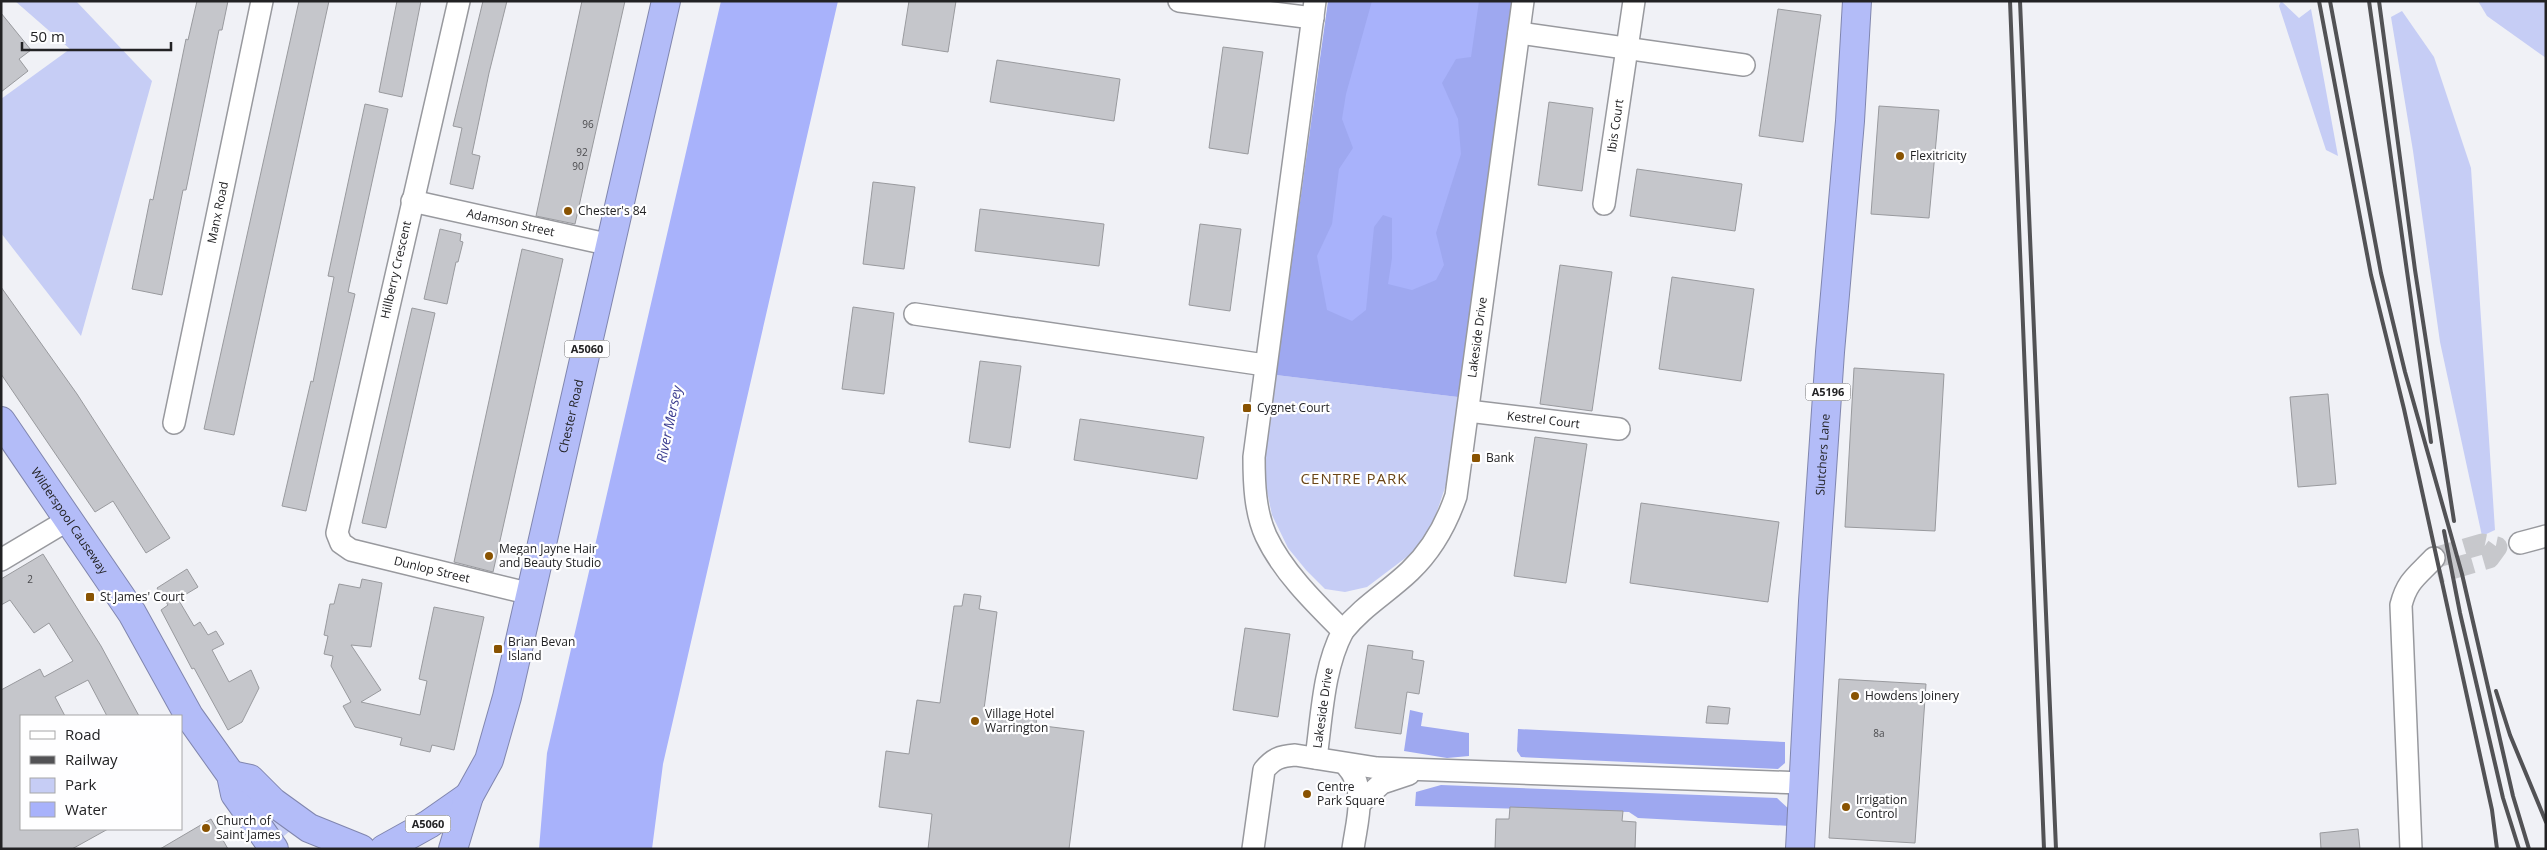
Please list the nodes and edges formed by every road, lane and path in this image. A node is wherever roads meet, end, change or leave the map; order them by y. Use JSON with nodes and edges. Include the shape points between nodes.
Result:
{"nodes":[{"id":1,"x":262,"y":1,"type":"edge"},
{"id":2,"x":459,"y":1,"type":"edge"},
{"id":3,"x":666,"y":1,"type":"edge"},
{"id":4,"x":1179,"y":1,"type":"edge"},
{"id":5,"x":1523,"y":1,"type":"edge"},
{"id":6,"x":1634,"y":1,"type":"edge"},
{"id":7,"x":1857,"y":1,"type":"edge"},
{"id":8,"x":1314,"y":10,"type":"edge"},
{"id":9,"x":1519,"y":33,"type":"junction"},
{"id":10,"x":1628,"y":48,"type":"junction"},
{"id":11,"x":1744,"y":66,"type":"dead end"},
{"id":12,"x":412,"y":201,"type":"junction"},
{"id":13,"x":1604,"y":204,"type":"dead end"},
{"id":14,"x":611,"y":245,"type":"junction"},
{"id":15,"x":915,"y":314,"type":"dead end"},
{"id":16,"x":1265,"y":365,"type":"junction"},
{"id":17,"x":1468,"y":411,"type":"junction"},
{"id":18,"x":1,"y":421,"type":"edge"},
{"id":19,"x":174,"y":423,"type":"dead end"},
{"id":20,"x":1619,"y":429,"type":"dead end"},
{"id":21,"x":68,"y":520,"type":"junction"},
{"id":22,"x":2546,"y":536,"type":"edge"},
{"id":23,"x":339,"y":540,"type":"joint"},
{"id":24,"x":2520,"y":543,"type":"dead end"},
{"id":25,"x":1,"y":560,"type":"edge"},
{"id":26,"x":2431,"y":567,"type":"tunnel mouth"},
{"id":27,"x":531,"y":594,"type":"junction"},
{"id":28,"x":1343,"y":631,"type":"junction"},
{"id":29,"x":1316,"y":758,"type":"junction"},
{"id":30,"x":1346,"y":765,"type":"junction"},
{"id":31,"x":1428,"y":770,"type":"junction"},
{"id":32,"x":231,"y":775,"type":"junction"},
{"id":33,"x":1803,"y":783,"type":"junction"},
{"id":34,"x":469,"y":796,"type":"junction"},
{"id":35,"x":1359,"y":804,"type":"junction"},
{"id":36,"x":274,"y":849,"type":"edge"},
{"id":37,"x":361,"y":849,"type":"edge"},
{"id":38,"x":384,"y":849,"type":"edge"},
{"id":39,"x":453,"y":849,"type":"edge"},
{"id":40,"x":1253,"y":849,"type":"edge"},
{"id":41,"x":1353,"y":849,"type":"edge"},
{"id":42,"x":1800,"y":849,"type":"edge"},
{"id":43,"x":2411,"y":849,"type":"edge"}],
"edges":[{"from":1,"to":19,"type":"street","name":"Manx Road"},
{"from":2,"to":12,"type":"street","name":"Hillberry Crescent"},
{"from":3,"to":14,"type":"highway","name":"Chester Road","number":"A5060"},
{"from":4,"to":8,"type":"street"},
{"from":5,"to":9,"type":"street","name":"Lakeside Drive"},
{"from":6,"to":10,"type":"street","name":"Ibis Court"},
{"from":7,"to":33,"type":"highway","name":"Slutchers Lane","number":"A5196","via":[[1830,352]]},
{"from":8,"to":16,"type":"street"},
{"from":9,"to":10,"type":"street"},
{"from":9,"to":17,"type":"street","name":"Lakeside Drive"},
{"from":10,"to":11,"type":"street"},
{"from":10,"to":13,"type":"street","name":"Ibis Court"},
{"from":12,"to":14,"type":"street","name":"Adamson Street"},
{"from":12,"to":23,"type":"street","name":"Hillberry Crescent","via":[[337,527]]},
{"from":14,"to":27,"type":"highway","name":"Chester Road","number":"A5060"},
{"from":15,"to":16,"type":"street"},
{"from":16,"to":28,"type":"street","via":[[1254,457],[1257,499],[1266,535],[1286,568]]},
{"from":17,"to":20,"type":"street","name":"Kestrel Court"},
{"from":17,"to":28,"type":"street","name":"Lakeside Drive","via":[[1456,496],[1446,524],[1421,560],[1371,601]]},
{"from":18,"to":21,"type":"highway","name":"Wilderspool Causeway"},
{"from":21,"to":25,"type":"street"},
{"from":21,"to":32,"type":"highway","name":"Wilderspool Causeway","via":[[132,613],[189,716]]},
{"from":22,"to":24,"type":"street"},
{"from":23,"to":27,"type":"street","name":"Dunlop Street","via":[[351,550]]},
{"from":26,"to":43,"type":"street","via":[[2411,580],[2401,605]]},
{"from":27,"to":34,"type":"highway","name":"Chester Road","number":"A5060","via":[[498,733],[489,760]]},
{"from":28,"to":29,"type":"street","name":"Lakeside Drive","via":[[1329,666]]},
{"from":29,"to":30,"type":"street"},
{"from":29,"to":40,"type":"street","via":[[1282,756],[1264,770]]},
{"from":30,"to":31,"type":"street"},
{"from":30,"to":35,"type":"street","via":[[1356,775]]},
{"from":31,"to":33,"type":"street"},
{"from":31,"to":35,"type":"street","via":[[1382,784]]},
{"from":32,"to":36,"type":"highway","name":"Wilderspool Causeway","via":[[235,794]]},
{"from":32,"to":37,"type":"highway","via":[[250,778],[273,802],[309,828]]},
{"from":33,"to":42,"type":"highway","name":"Slutchers Lane","number":"A5196"},
{"from":34,"to":38,"type":"highway","name":"Chester Road","number":"A5060","via":[[429,824]]},
{"from":34,"to":39,"type":"highway","name":"Chester Road","number":"A5060"},
{"from":35,"to":41,"type":"street"}]}
